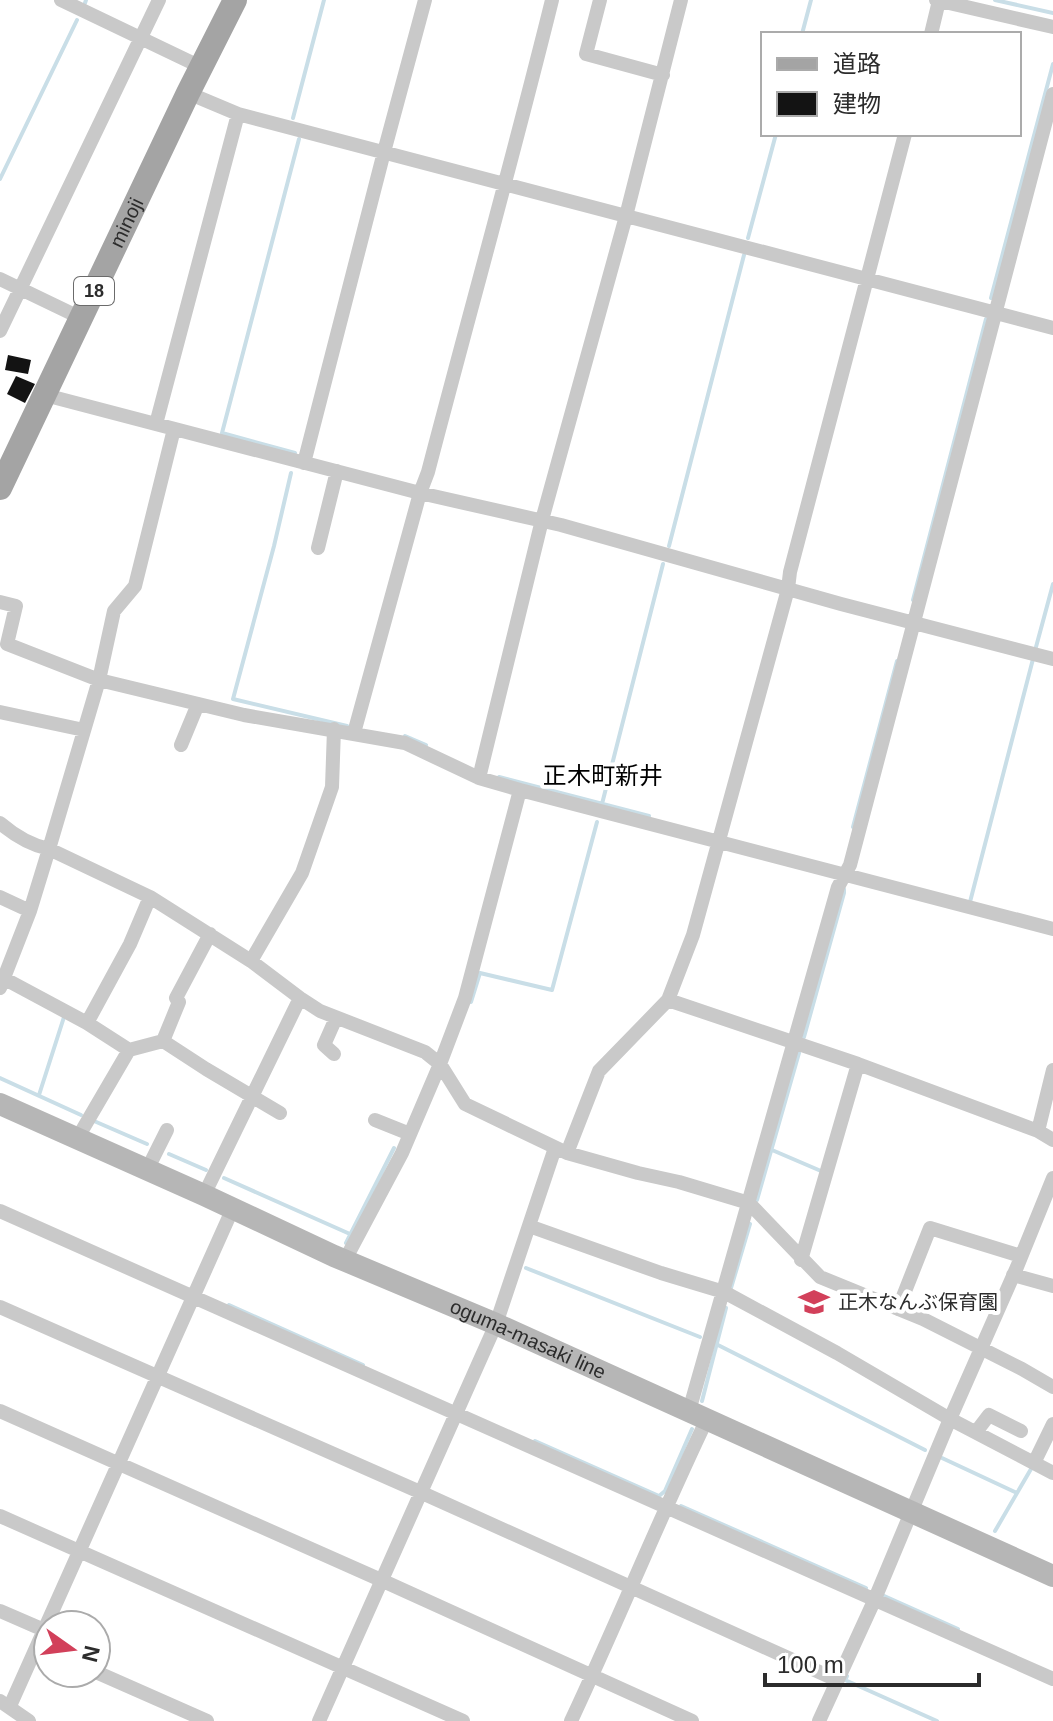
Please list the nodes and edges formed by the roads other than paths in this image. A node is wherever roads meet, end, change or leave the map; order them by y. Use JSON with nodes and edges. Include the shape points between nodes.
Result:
{"nodes":[{"id":1,"x":61,"y":0,"type":"edge"},
{"id":2,"x":159,"y":0,"type":"edge"},
{"id":3,"x":235,"y":0,"type":"edge"},
{"id":4,"x":425,"y":0,"type":"edge"},
{"id":5,"x":552,"y":0,"type":"edge"},
{"id":6,"x":600,"y":0,"type":"edge"},
{"id":7,"x":681,"y":0,"type":"edge"},
{"id":8,"x":937,"y":0,"type":"edge"},
{"id":9,"x":1053,"y":27,"type":"edge"},
{"id":10,"x":931,"y":32,"type":"edge"},
{"id":11,"x":141,"y":38,"type":"junction"},
{"id":12,"x":201,"y":67,"type":"junction"},
{"id":13,"x":663,"y":75,"type":"junction"},
{"id":14,"x":188,"y":93,"type":"junction"},
{"id":15,"x":1053,"y":94,"type":"edge"},
{"id":16,"x":238,"y":114,"type":"junction"},
{"id":17,"x":904,"y":136,"type":"edge"},
{"id":18,"x":384,"y":152,"type":"junction"},
{"id":19,"x":504,"y":183,"type":"junction"},
{"id":20,"x":626,"y":216,"type":"junction"},
{"id":21,"x":0,"y":279,"type":"edge"},
{"id":22,"x":867,"y":279,"type":"junction"},
{"id":23,"x":20,"y":289,"type":"junction"},
{"id":24,"x":995,"y":312,"type":"junction"},
{"id":25,"x":81,"y":318,"type":"junction"},
{"id":26,"x":1053,"y":328,"type":"edge"},
{"id":27,"x":0,"y":331,"type":"edge"},
{"id":28,"x":45,"y":395,"type":"junction"},
{"id":29,"x":156,"y":424,"type":"junction"},
{"id":30,"x":174,"y":429,"type":"junction"},
{"id":31,"x":304,"y":463,"type":"junction"},
{"id":32,"x":337,"y":471,"type":"junction"},
{"id":33,"x":0,"y":488,"type":"edge"},
{"id":34,"x":420,"y":493,"type":"junction"},
{"id":35,"x":542,"y":520,"type":"junction"},
{"id":36,"x":318,"y":548,"type":"dead end"},
{"id":37,"x":788,"y":589,"type":"junction"},
{"id":38,"x":0,"y":602,"type":"edge"},
{"id":39,"x":914,"y":623,"type":"junction"},
{"id":40,"x":1053,"y":659,"type":"edge"},
{"id":41,"x":99,"y":680,"type":"junction"},
{"id":42,"x":198,"y":704,"type":"junction"},
{"id":43,"x":0,"y":712,"type":"edge"},
{"id":44,"x":334,"y":729,"type":"junction"},
{"id":45,"x":84,"y":730,"type":"junction"},
{"id":46,"x":354,"y":733,"type":"junction"},
{"id":47,"x":181,"y":745,"type":"dead end"},
{"id":48,"x":479,"y":778,"type":"junction"},
{"id":49,"x":520,"y":790,"type":"junction"},
{"id":50,"x":0,"y":823,"type":"edge"},
{"id":51,"x":719,"y":842,"type":"junction"},
{"id":52,"x":49,"y":849,"type":"junction"},
{"id":53,"x":844,"y":875,"type":"junction"},
{"id":54,"x":0,"y":897,"type":"edge"},
{"id":55,"x":150,"y":897,"type":"junction"},
{"id":56,"x":30,"y":911,"type":"junction"},
{"id":57,"x":1053,"y":929,"type":"edge"},
{"id":58,"x":210,"y":934,"type":"junction"},
{"id":59,"x":251,"y":961,"type":"junction"},
{"id":60,"x":2,"y":983,"type":"edge"},
{"id":61,"x":300,"y":998,"type":"junction"},
{"id":62,"x":668,"y":1000,"type":"junction"},
{"id":63,"x":336,"y":1018,"type":"junction"},
{"id":64,"x":87,"y":1023,"type":"junction"},
{"id":65,"x":163,"y":1041,"type":"junction"},
{"id":66,"x":794,"y":1042,"type":"junction"},
{"id":67,"x":129,"y":1050,"type":"junction"},
{"id":68,"x":334,"y":1054,"type":"dead end"},
{"id":69,"x":440,"y":1064,"type":"junction"},
{"id":70,"x":858,"y":1064,"type":"junction"},
{"id":71,"x":1053,"y":1070,"type":"edge"},
{"id":72,"x":254,"y":1095,"type":"junction"},
{"id":73,"x":0,"y":1104,"type":"edge"},
{"id":74,"x":280,"y":1113,"type":"dead end"},
{"id":75,"x":375,"y":1120,"type":"dead end"},
{"id":76,"x":167,"y":1130,"type":"dead end"},
{"id":77,"x":1038,"y":1131,"type":"junction"},
{"id":78,"x":410,"y":1134,"type":"junction"},
{"id":79,"x":77,"y":1139,"type":"junction"},
{"id":80,"x":1053,"y":1140,"type":"edge"},
{"id":81,"x":561,"y":1150,"type":"junction"},
{"id":82,"x":147,"y":1170,"type":"junction"},
{"id":83,"x":1053,"y":1178,"type":"edge"},
{"id":84,"x":204,"y":1195,"type":"junction"},
{"id":85,"x":749,"y":1203,"type":"junction"},
{"id":86,"x":233,"y":1208,"type":"junction"},
{"id":87,"x":0,"y":1211,"type":"edge"},
{"id":88,"x":529,"y":1226,"type":"junction"},
{"id":89,"x":1021,"y":1256,"type":"junction"},
{"id":90,"x":345,"y":1260,"type":"junction"},
{"id":91,"x":801,"y":1260,"type":"junction"},
{"id":92,"x":1013,"y":1275,"type":"junction"},
{"id":93,"x":1053,"y":1286,"type":"edge"},
{"id":94,"x":724,"y":1292,"type":"junction"},
{"id":95,"x":193,"y":1298,"type":"junction"},
{"id":96,"x":0,"y":1307,"type":"edge"},
{"id":97,"x":898,"y":1309,"type":"junction"},
{"id":98,"x":496,"y":1324,"type":"junction"},
{"id":99,"x":981,"y":1349,"type":"junction"},
{"id":100,"x":158,"y":1377,"type":"junction"},
{"id":101,"x":1053,"y":1387,"type":"edge"},
{"id":102,"x":0,"y":1411,"type":"edge"},
{"id":103,"x":455,"y":1413,"type":"junction"},
{"id":104,"x":698,"y":1415,"type":"junction"},
{"id":105,"x":950,"y":1419,"type":"junction"},
{"id":106,"x":1053,"y":1424,"type":"edge"},
{"id":107,"x":1021,"y":1431,"type":"dead end"},
{"id":108,"x":976,"y":1432,"type":"junction"},
{"id":109,"x":1034,"y":1463,"type":"junction"},
{"id":110,"x":119,"y":1464,"type":"junction"},
{"id":111,"x":1053,"y":1473,"type":"edge"},
{"id":112,"x":420,"y":1492,"type":"junction"},
{"id":113,"x":665,"y":1506,"type":"junction"},
{"id":114,"x":911,"y":1510,"type":"junction"},
{"id":115,"x":0,"y":1516,"type":"edge"},
{"id":116,"x":79,"y":1552,"type":"junction"},
{"id":117,"x":1053,"y":1576,"type":"edge"},
{"id":118,"x":381,"y":1580,"type":"junction"},
{"id":119,"x":632,"y":1588,"type":"junction"},
{"id":120,"x":874,"y":1601,"type":"junction"},
{"id":121,"x":53,"y":1609,"type":"edge"},
{"id":122,"x":0,"y":1611,"type":"edge"},
{"id":123,"x":32,"y":1625,"type":"edge"},
{"id":124,"x":32,"y":1664,"type":"edge"},
{"id":125,"x":343,"y":1668,"type":"junction"},
{"id":126,"x":1050,"y":1673,"type":"edge"},
{"id":127,"x":592,"y":1677,"type":"junction"},
{"id":128,"x":112,"y":1679,"type":"edge"},
{"id":129,"x":837,"y":1680,"type":"junction"},
{"id":130,"x":5,"y":1704,"type":"edge"},
{"id":131,"x":29,"y":1721,"type":"edge"},
{"id":132,"x":207,"y":1721,"type":"edge"},
{"id":133,"x":319,"y":1721,"type":"edge"},
{"id":134,"x":463,"y":1721,"type":"edge"},
{"id":135,"x":571,"y":1721,"type":"edge"},
{"id":136,"x":692,"y":1721,"type":"edge"},
{"id":137,"x":819,"y":1721,"type":"edge"}],
"edges":[{"from":1,"to":11,"type":"street"},
{"from":2,"to":11,"type":"street"},
{"from":3,"to":12,"type":"main road","name":"minoji","number":"18"},
{"from":4,"to":18,"type":"street"},
{"from":5,"to":19,"type":"street"},
{"from":6,"to":13,"type":"street","via":[[586,54]]},
{"from":7,"to":13,"type":"street"},
{"from":8,"to":9,"type":"street"},
{"from":8,"to":10,"type":"street"},
{"from":11,"to":12,"type":"street"},
{"from":11,"to":23,"type":"street"},
{"from":12,"to":14,"type":"main road","name":"minoji","number":"18"},
{"from":13,"to":20,"type":"street"},
{"from":14,"to":16,"type":"street"},
{"from":14,"to":25,"type":"main road","name":"minoji","number":"18"},
{"from":15,"to":24,"type":"street"},
{"from":16,"to":18,"type":"street"},
{"from":16,"to":29,"type":"street"},
{"from":17,"to":22,"type":"street"},
{"from":18,"to":19,"type":"street"},
{"from":18,"to":31,"type":"street"},
{"from":19,"to":20,"type":"street"},
{"from":19,"to":34,"type":"street"},
{"from":20,"to":22,"type":"street"},
{"from":20,"to":35,"type":"street"},
{"from":21,"to":23,"type":"street"},
{"from":22,"to":24,"type":"street"},
{"from":22,"to":37,"type":"street"},
{"from":23,"to":25,"type":"street"},
{"from":23,"to":27,"type":"street"},
{"from":24,"to":26,"type":"street"},
{"from":24,"to":39,"type":"street"},
{"from":25,"to":28,"type":"main road","name":"minoji","number":"18"},
{"from":28,"to":29,"type":"street"},
{"from":28,"to":33,"type":"main road","name":"minoji","number":"18"},
{"from":29,"to":30,"type":"street"},
{"from":30,"to":31,"type":"street"},
{"from":30,"to":41,"type":"street","via":[[135,586],[114,611]]},
{"from":31,"to":32,"type":"street"},
{"from":32,"to":34,"type":"street"},
{"from":32,"to":36,"type":"street"},
{"from":34,"to":35,"type":"street"},
{"from":34,"to":46,"type":"street"},
{"from":35,"to":37,"type":"street"},
{"from":35,"to":48,"type":"street"},
{"from":37,"to":39,"type":"street"},
{"from":37,"to":51,"type":"street"},
{"from":38,"to":41,"type":"street","via":[[16,606],[7,644]]},
{"from":39,"to":40,"type":"street"},
{"from":39,"to":53,"type":"street"},
{"from":41,"to":42,"type":"street"},
{"from":41,"to":45,"type":"street"},
{"from":42,"to":44,"type":"street"},
{"from":42,"to":47,"type":"street"},
{"from":43,"to":45,"type":"street"},
{"from":44,"to":46,"type":"street"},
{"from":44,"to":59,"type":"street","via":[[332,787],[302,873]]},
{"from":45,"to":52,"type":"street"},
{"from":46,"to":48,"type":"street","via":[[405,743]]},
{"from":48,"to":49,"type":"street"},
{"from":49,"to":51,"type":"street"},
{"from":49,"to":69,"type":"street","via":[[465,998]]},
{"from":50,"to":52,"type":"street"},
{"from":51,"to":53,"type":"street"},
{"from":51,"to":62,"type":"street"},
{"from":52,"to":55,"type":"street"},
{"from":52,"to":56,"type":"street"},
{"from":53,"to":57,"type":"street"},
{"from":53,"to":66,"type":"street"},
{"from":54,"to":56,"type":"street"},
{"from":55,"to":58,"type":"street"},
{"from":55,"to":64,"type":"street"},
{"from":56,"to":60,"type":"street"},
{"from":58,"to":59,"type":"street"},
{"from":58,"to":65,"type":"street","via":[[176,998],[179,1002]]},
{"from":59,"to":61,"type":"street"},
{"from":60,"to":64,"type":"street"},
{"from":61,"to":63,"type":"street"},
{"from":61,"to":72,"type":"street"},
{"from":62,"to":66,"type":"street"},
{"from":62,"to":81,"type":"street","via":[[599,1071]]},
{"from":63,"to":68,"type":"street","via":[[324,1045]]},
{"from":63,"to":69,"type":"street","via":[[425,1052]]},
{"from":64,"to":67,"type":"street"},
{"from":65,"to":67,"type":"street"},
{"from":65,"to":72,"type":"street","via":[[203,1076]]},
{"from":66,"to":70,"type":"street"},
{"from":66,"to":85,"type":"street"},
{"from":67,"to":79,"type":"street"},
{"from":69,"to":78,"type":"street"},
{"from":69,"to":81,"type":"street","via":[[465,1104]]},
{"from":70,"to":77,"type":"street"},
{"from":70,"to":91,"type":"street"},
{"from":71,"to":77,"type":"street"},
{"from":72,"to":74,"type":"street"},
{"from":72,"to":84,"type":"street"},
{"from":73,"to":79,"type":"main road","name":"oguma-masaki line"},
{"from":75,"to":78,"type":"street"},
{"from":76,"to":82,"type":"street"},
{"from":77,"to":80,"type":"street"},
{"from":78,"to":90,"type":"street"},
{"from":79,"to":82,"type":"main road","name":"oguma-masaki line"},
{"from":81,"to":85,"type":"street"},
{"from":81,"to":88,"type":"street"},
{"from":82,"to":84,"type":"main road","name":"oguma-masaki line"},
{"from":83,"to":89,"type":"street"},
{"from":84,"to":86,"type":"main road","name":"oguma-masaki line"},
{"from":85,"to":91,"type":"street"},
{"from":85,"to":94,"type":"street"},
{"from":86,"to":90,"type":"main road","name":"oguma-masaki line"},
{"from":86,"to":95,"type":"street"},
{"from":87,"to":95,"type":"street"},
{"from":88,"to":94,"type":"street"},
{"from":88,"to":98,"type":"street"},
{"from":89,"to":92,"type":"street"},
{"from":89,"to":97,"type":"street","via":[[930,1228]]},
{"from":90,"to":98,"type":"main road","name":"oguma-masaki line"},
{"from":91,"to":97,"type":"street","via":[[820,1277]]},
{"from":92,"to":93,"type":"street"},
{"from":92,"to":99,"type":"street"},
{"from":94,"to":104,"type":"street"},
{"from":94,"to":105,"type":"street"},
{"from":95,"to":100,"type":"street"},
{"from":95,"to":103,"type":"street"},
{"from":96,"to":100,"type":"street"},
{"from":97,"to":99,"type":"street"},
{"from":98,"to":103,"type":"street"},
{"from":98,"to":104,"type":"main road","name":"oguma-masaki line"},
{"from":99,"to":101,"type":"street"},
{"from":99,"to":105,"type":"street"},
{"from":100,"to":110,"type":"street"},
{"from":100,"to":112,"type":"street"},
{"from":102,"to":110,"type":"street"},
{"from":103,"to":112,"type":"street"},
{"from":103,"to":113,"type":"street"},
{"from":104,"to":113,"type":"street"},
{"from":104,"to":114,"type":"main road","name":"oguma-masaki line"},
{"from":105,"to":108,"type":"street"},
{"from":105,"to":114,"type":"street"},
{"from":106,"to":109,"type":"street"},
{"from":107,"to":108,"type":"street","via":[[989,1415]]},
{"from":108,"to":109,"type":"street"},
{"from":109,"to":111,"type":"street"},
{"from":110,"to":116,"type":"street"},
{"from":110,"to":118,"type":"street"},
{"from":112,"to":118,"type":"street"},
{"from":112,"to":119,"type":"street"},
{"from":113,"to":119,"type":"street"},
{"from":113,"to":120,"type":"street"},
{"from":114,"to":117,"type":"main road","name":"oguma-masaki line"},
{"from":114,"to":120,"type":"street"},
{"from":115,"to":116,"type":"street"},
{"from":116,"to":121,"type":"street"},
{"from":116,"to":125,"type":"street"},
{"from":118,"to":125,"type":"street"},
{"from":118,"to":127,"type":"street"},
{"from":119,"to":127,"type":"street"},
{"from":119,"to":129,"type":"street"},
{"from":120,"to":126,"type":"street"},
{"from":120,"to":129,"type":"street"},
{"from":122,"to":123,"type":"street"},
{"from":124,"to":130,"type":"street"},
{"from":125,"to":133,"type":"street"},
{"from":125,"to":134,"type":"street"},
{"from":127,"to":135,"type":"street"},
{"from":127,"to":136,"type":"street"},
{"from":128,"to":132,"type":"street"},
{"from":129,"to":137,"type":"street"},
{"from":130,"to":131,"type":"street"}]}
